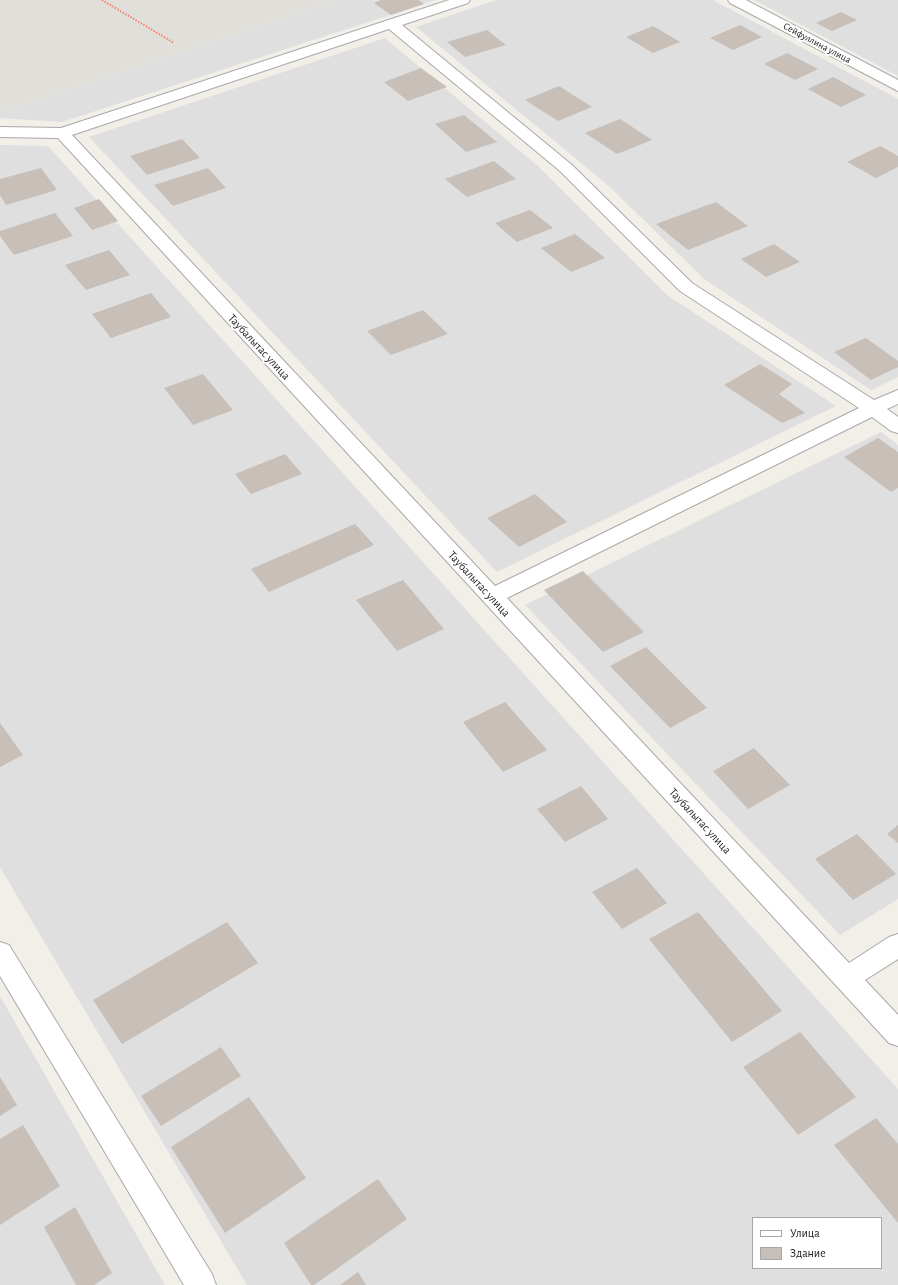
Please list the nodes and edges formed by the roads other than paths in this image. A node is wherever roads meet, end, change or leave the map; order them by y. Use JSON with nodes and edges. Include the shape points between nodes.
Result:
{"nodes":[{"id":1,"x":463,"y":0,"type":"edge"},
{"id":2,"x":735,"y":0,"type":"edge"},
{"id":3,"x":392,"y":24,"type":"junction"},
{"id":4,"x":898,"y":86,"type":"edge"},
{"id":5,"x":0,"y":132,"type":"edge"},
{"id":6,"x":62,"y":134,"type":"junction"},
{"id":7,"x":898,"y":396,"type":"edge"},
{"id":8,"x":873,"y":408,"type":"junction"},
{"id":9,"x":898,"y":427,"type":"edge"},
{"id":10,"x":491,"y":597,"type":"junction"},
{"id":11,"x":898,"y":945,"type":"edge"},
{"id":12,"x":0,"y":954,"type":"edge"},
{"id":13,"x":847,"y":978,"type":"junction"},
{"id":14,"x":898,"y":1034,"type":"edge"},
{"id":15,"x":201,"y":1285,"type":"edge"}],
"edges":[{"from":1,"to":3,"type":"street"},
{"from":2,"to":4,"type":"street","name":"Сейфуллина улица"},
{"from":3,"to":6,"type":"street"},
{"from":3,"to":8,"type":"street","via":[[566,168],[686,287]]},
{"from":5,"to":6,"type":"street"},
{"from":6,"to":10,"type":"street","name":"Таубалытас улица"},
{"from":7,"to":8,"type":"street"},
{"from":8,"to":9,"type":"street"},
{"from":8,"to":10,"type":"street"},
{"from":10,"to":13,"type":"street","name":"Таубалытас улица"},
{"from":11,"to":13,"type":"street"},
{"from":12,"to":15,"type":"street"},
{"from":13,"to":14,"type":"street","name":"Таубалытас улица"}]}
